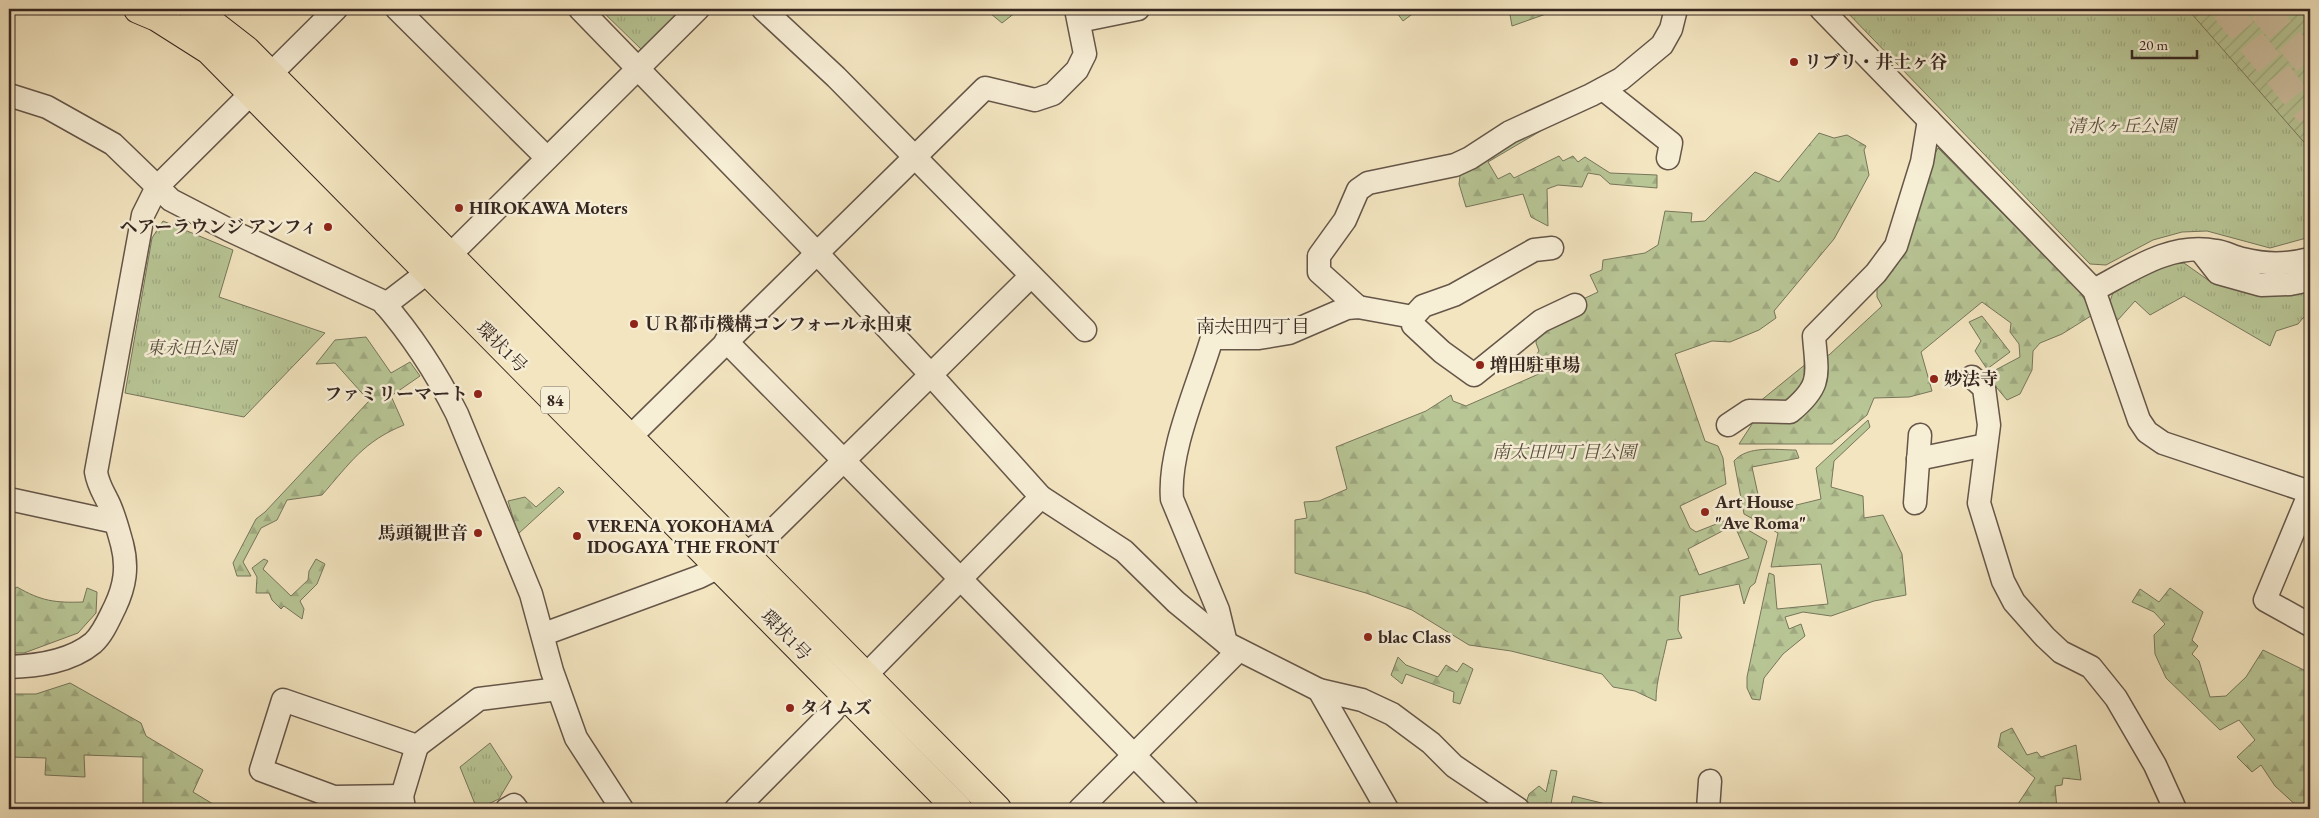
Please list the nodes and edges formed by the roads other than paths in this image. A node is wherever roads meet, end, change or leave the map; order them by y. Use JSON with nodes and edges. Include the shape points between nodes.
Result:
{"nodes":[{"id":1,"x":138,"y":9,"type":"edge"},
{"id":2,"x":193,"y":9,"type":"edge"},
{"id":3,"x":336,"y":9,"type":"edge"},
{"id":4,"x":397,"y":9,"type":"edge"},
{"id":5,"x":580,"y":9,"type":"edge"},
{"id":6,"x":698,"y":9,"type":"edge"},
{"id":7,"x":763,"y":9,"type":"edge"},
{"id":8,"x":1138,"y":9,"type":"edge"},
{"id":9,"x":1676,"y":9,"type":"edge"},
{"id":10,"x":1822,"y":9,"type":"edge"},
{"id":11,"x":1078,"y":15,"type":"edge"},
{"id":12,"x":637,"y":68,"type":"junction"},
{"id":13,"x":261,"y":84,"type":"junction"},
{"id":14,"x":1603,"y":89,"type":"junction"},
{"id":15,"x":9,"y":95,"type":"edge"},
{"id":16,"x":1929,"y":120,"type":"junction"},
{"id":17,"x":547,"y":158,"type":"junction"},
{"id":18,"x":913,"y":158,"type":"junction"},
{"id":19,"x":1668,"y":158,"type":"dead end"},
{"id":20,"x":157,"y":187,"type":"junction"},
{"id":21,"x":1552,"y":248,"type":"dead end"},
{"id":22,"x":2200,"y":250,"type":"junction"},
{"id":23,"x":816,"y":252,"type":"junction"},
{"id":24,"x":450,"y":255,"type":"junction"},
{"id":25,"x":2310,"y":259,"type":"edge"},
{"id":26,"x":429,"y":273,"type":"junction"},
{"id":27,"x":1031,"y":276,"type":"junction"},
{"id":28,"x":2310,"y":280,"type":"edge"},
{"id":29,"x":2094,"y":290,"type":"junction"},
{"id":30,"x":385,"y":305,"type":"junction"},
{"id":31,"x":1575,"y":305,"type":"dead end"},
{"id":32,"x":1358,"y":307,"type":"junction"},
{"id":33,"x":1413,"y":317,"type":"junction"},
{"id":34,"x":1085,"y":330,"type":"dead end"},
{"id":35,"x":726,"y":341,"type":"junction"},
{"id":36,"x":931,"y":375,"type":"junction"},
{"id":37,"x":1972,"y":377,"type":"dead end"},
{"id":38,"x":1728,"y":425,"type":"dead end"},
{"id":39,"x":629,"y":436,"type":"junction"},
{"id":40,"x":1920,"y":436,"type":"dead end"},
{"id":41,"x":1986,"y":445,"type":"junction"},
{"id":42,"x":610,"y":457,"type":"junction"},
{"id":43,"x":1918,"y":459,"type":"junction"},
{"id":44,"x":844,"y":460,"type":"junction"},
{"id":45,"x":2310,"y":492,"type":"edge"},
{"id":46,"x":1041,"y":497,"type":"junction"},
{"id":47,"x":9,"y":499,"type":"edge"},
{"id":48,"x":1915,"y":504,"type":"dead end"},
{"id":49,"x":115,"y":522,"type":"junction"},
{"id":50,"x":745,"y":554,"type":"junction"},
{"id":51,"x":721,"y":567,"type":"junction"},
{"id":52,"x":960,"y":579,"type":"junction"},
{"id":53,"x":2310,"y":625,"type":"edge"},
{"id":54,"x":544,"y":634,"type":"junction"},
{"id":55,"x":1232,"y":646,"type":"junction"},
{"id":56,"x":9,"y":667,"type":"edge"},
{"id":57,"x":865,"y":676,"type":"junction"},
{"id":58,"x":558,"y":689,"type":"junction"},
{"id":59,"x":1319,"y":690,"type":"junction"},
{"id":60,"x":844,"y":695,"type":"junction"},
{"id":61,"x":417,"y":746,"type":"junction"},
{"id":62,"x":1134,"y":756,"type":"junction"},
{"id":63,"x":1710,"y":781,"type":"dead end"},
{"id":64,"x":403,"y":802,"type":"edge"},
{"id":65,"x":507,"y":809,"type":"edge"},
{"id":66,"x":517,"y":809,"type":"edge"},
{"id":67,"x":622,"y":809,"type":"edge"},
{"id":68,"x":736,"y":809,"type":"edge"},
{"id":69,"x":958,"y":809,"type":"edge"},
{"id":70,"x":997,"y":809,"type":"edge"},
{"id":71,"x":1080,"y":809,"type":"edge"},
{"id":72,"x":1187,"y":809,"type":"edge"},
{"id":73,"x":1387,"y":809,"type":"edge"},
{"id":74,"x":1518,"y":809,"type":"edge"},
{"id":75,"x":1708,"y":809,"type":"edge"},
{"id":76,"x":2175,"y":809,"type":"edge"}],
"edges":[{"from":1,"to":13,"type":"main road","name":"環状1号","number":"84","via":[[157,17]]},
{"from":2,"to":13,"type":"main road","name":"環状1号","number":"84","via":[[246,50]]},
{"from":3,"to":13,"type":"street"},
{"from":4,"to":17,"type":"street"},
{"from":5,"to":12,"type":"street"},
{"from":6,"to":12,"type":"street"},
{"from":7,"to":18,"type":"street"},
{"from":8,"to":11,"type":"street"},
{"from":9,"to":14,"type":"street","via":[[1671,29],[1662,45]]},
{"from":10,"to":16,"type":"street"},
{"from":11,"to":18,"type":"street","via":[[1085,54],[1076,70],[1053,94],[1035,100],[984,88]]},
{"from":12,"to":17,"type":"street"},
{"from":12,"to":23,"type":"street"},
{"from":13,"to":20,"type":"street"},
{"from":13,"to":24,"type":"main road","name":"環状1号","number":"84"},
{"from":13,"to":26,"type":"main road","name":"環状1号","number":"84"},
{"from":14,"to":19,"type":"street","via":[[1671,143]]},
{"from":14,"to":32,"type":"street","via":[[1510,132],[1455,165],[1368,184],[1358,190],[1345,220],[1319,256],[1318,272]]},
{"from":15,"to":20,"type":"street","via":[[46,107],[113,144]]},
{"from":16,"to":29,"type":"street"},
{"from":16,"to":38,"type":"street","via":[[1922,162],[1896,246],[1876,273],[1814,336],[1817,378],[1806,399],[1790,412],[1749,411]]},
{"from":17,"to":24,"type":"street"},
{"from":18,"to":23,"type":"street"},
{"from":18,"to":27,"type":"street"},
{"from":20,"to":30,"type":"street","via":[[171,200],[354,286]]},
{"from":20,"to":49,"type":"street","via":[[143,215],[96,472]]},
{"from":21,"to":33,"type":"street","via":[[1534,250],[1454,295],[1423,306]]},
{"from":22,"to":25,"type":"street","via":[[2269,265]]},
{"from":22,"to":28,"type":"street","via":[[2218,273],[2261,285]]},
{"from":22,"to":29,"type":"street","via":[[2162,254]]},
{"from":23,"to":35,"type":"street"},
{"from":23,"to":36,"type":"street"},
{"from":24,"to":26,"type":"street"},
{"from":24,"to":39,"type":"main road","name":"環状1号","number":"84"},
{"from":26,"to":30,"type":"street"},
{"from":26,"to":42,"type":"main road","name":"環状1号","number":"84"},
{"from":27,"to":34,"type":"street"},
{"from":27,"to":36,"type":"street"},
{"from":29,"to":45,"type":"street","via":[[2139,420],[2147,432],[2163,443]]},
{"from":30,"to":54,"type":"street","via":[[446,392],[457,414],[531,594]]},
{"from":31,"to":33,"type":"street","via":[[1542,321],[1474,375],[1413,325]]},
{"from":32,"to":33,"type":"street"},
{"from":32,"to":55,"type":"street","via":[[1347,308],[1289,334],[1212,338],[1180,438],[1171,483],[1172,499]]},
{"from":35,"to":39,"type":"street"},
{"from":35,"to":44,"type":"street"},
{"from":36,"to":44,"type":"street"},
{"from":36,"to":46,"type":"street"},
{"from":37,"to":41,"type":"street","via":[[1984,388],[1989,425]]},
{"from":39,"to":42,"type":"street"},
{"from":39,"to":50,"type":"main road","name":"環状1号","number":"84"},
{"from":40,"to":43,"type":"street"},
{"from":41,"to":43,"type":"street"},
{"from":41,"to":76,"type":"street","via":[[1979,504],[2014,602],[2062,652],[2091,667],[2110,690],[2142,740]]},
{"from":42,"to":51,"type":"main road","name":"環状1号","number":"84"},
{"from":43,"to":48,"type":"street"},
{"from":44,"to":50,"type":"street"},
{"from":44,"to":52,"type":"street"},
{"from":45,"to":53,"type":"street","via":[[2265,600]]},
{"from":46,"to":52,"type":"street"},
{"from":46,"to":55,"type":"street","via":[[1124,551],[1176,602]]},
{"from":47,"to":49,"type":"street"},
{"from":49,"to":56,"type":"street","via":[[126,572],[120,598],[93,643],[51,663]]},
{"from":50,"to":51,"type":"street"},
{"from":50,"to":57,"type":"main road","name":"環状1号","number":"84"},
{"from":51,"to":54,"type":"street"},
{"from":51,"to":60,"type":"main road","name":"環状1号","number":"84"},
{"from":52,"to":57,"type":"street"},
{"from":52,"to":62,"type":"street"},
{"from":54,"to":58,"type":"street"},
{"from":55,"to":59,"type":"street"},
{"from":55,"to":62,"type":"street"},
{"from":57,"to":70,"type":"main road","name":"環状1号","number":"84"},
{"from":58,"to":61,"type":"street","via":[[479,699]]},
{"from":58,"to":67,"type":"street","via":[[576,738]]},
{"from":59,"to":73,"type":"street"},
{"from":59,"to":74,"type":"street","via":[[1362,700],[1392,714],[1431,743],[1454,766]]},
{"from":60,"to":68,"type":"street","via":[[833,712]]},
{"from":60,"to":69,"type":"main road","name":"環状1号","number":"84"},
{"from":61,"to":64,"type":"street"},
{"from":61,"to":64,"type":"street","via":[[283,700],[261,770],[334,797]]},
{"from":62,"to":71,"type":"street"},
{"from":62,"to":72,"type":"street"},
{"from":63,"to":75,"type":"street"},
{"from":65,"to":66,"type":"street","via":[[514,805]]}]}
